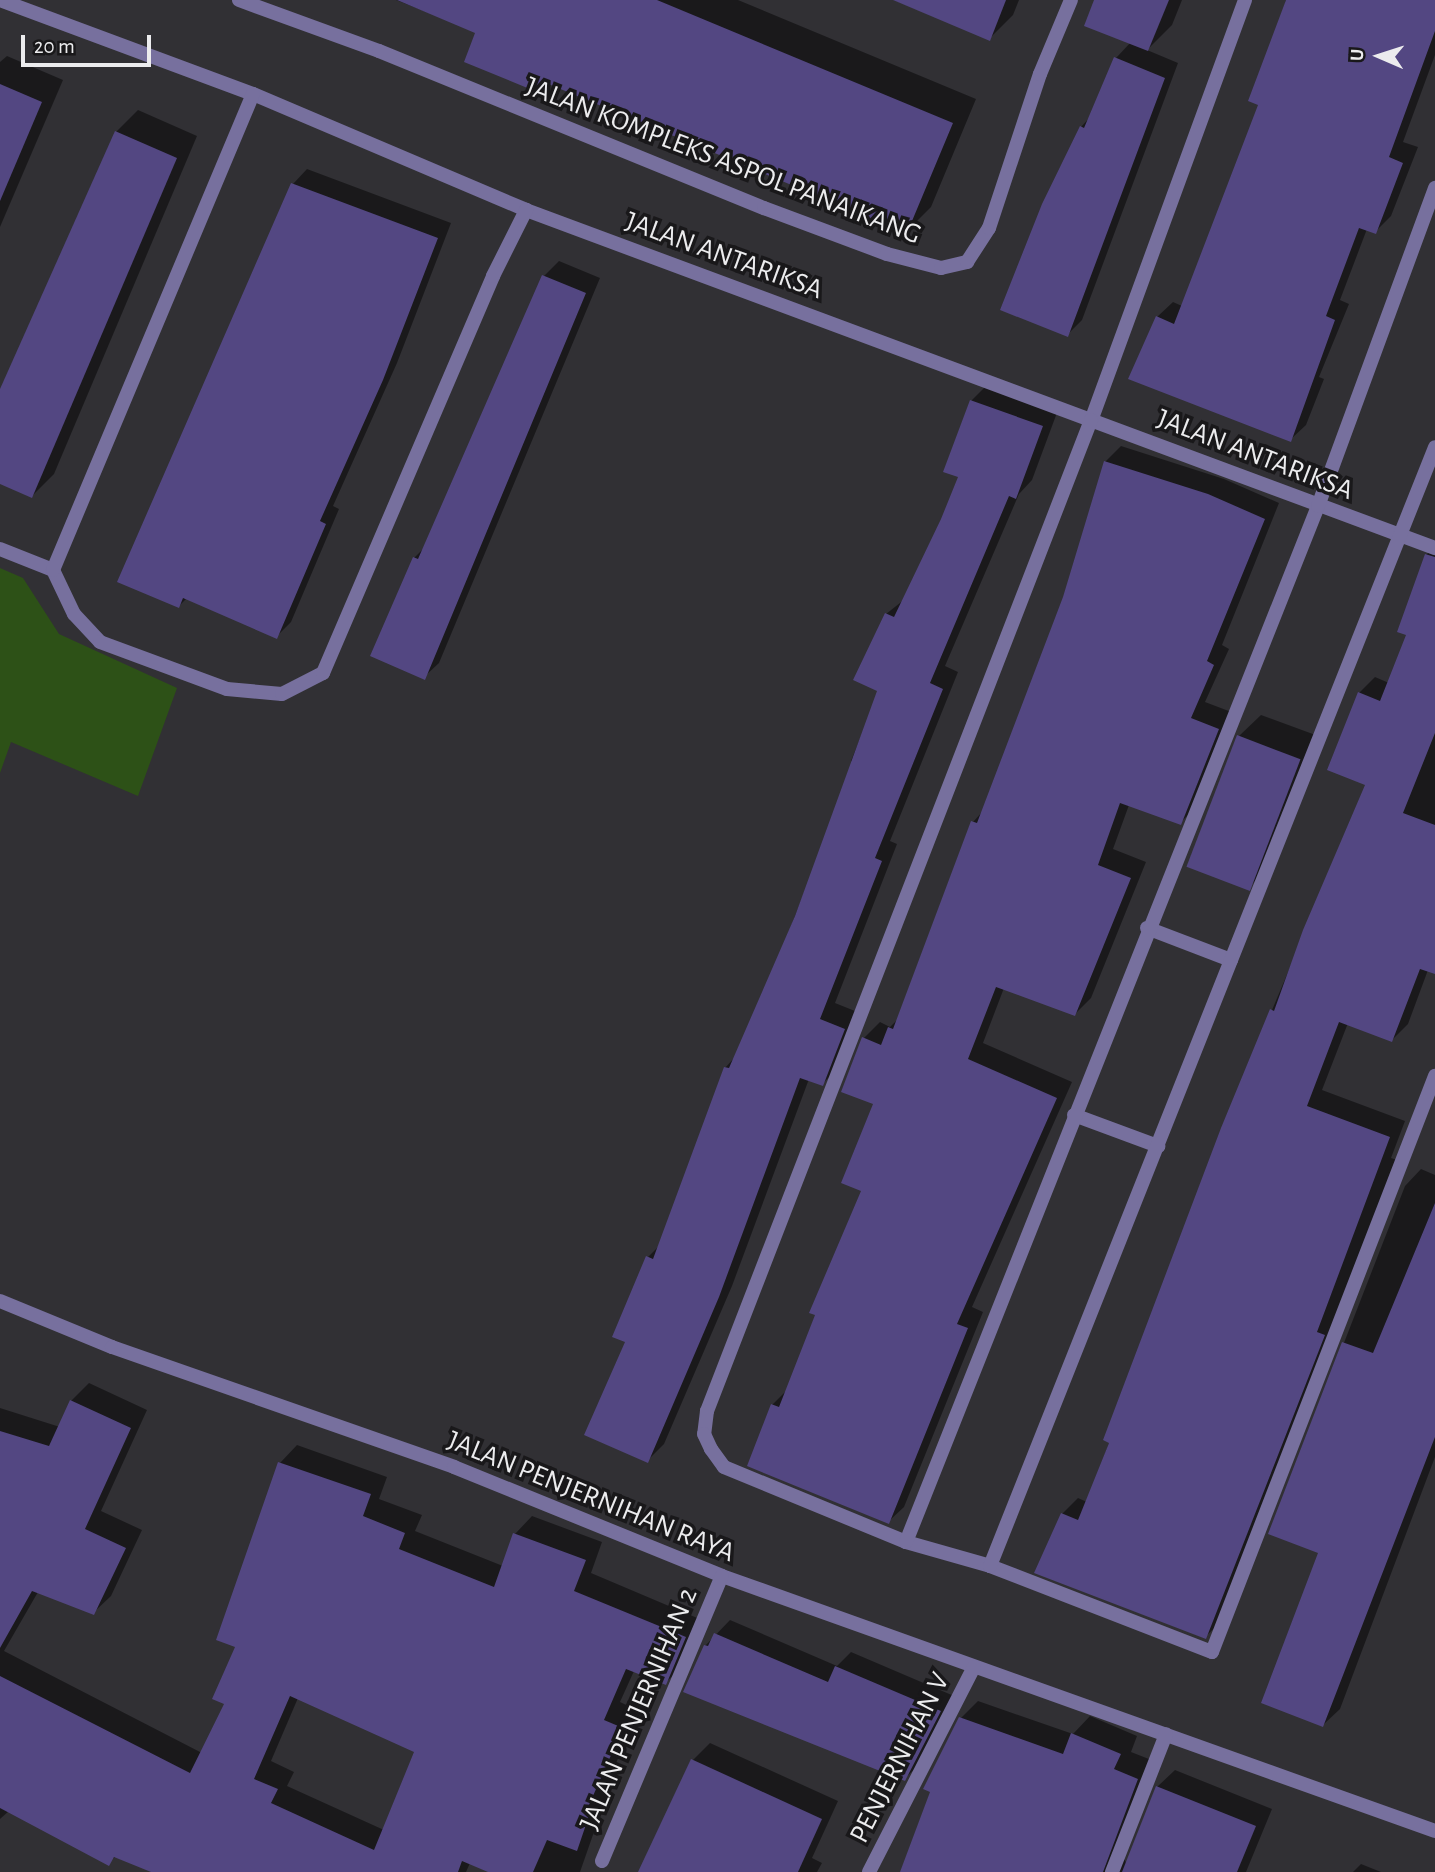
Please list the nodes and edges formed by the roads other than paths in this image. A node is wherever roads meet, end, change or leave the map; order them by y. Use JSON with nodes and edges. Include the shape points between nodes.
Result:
{"nodes":[{"id":1,"x":0,"y":0,"type":"edge"},
{"id":2,"x":239,"y":0,"type":"edge"},
{"id":3,"x":1070,"y":0,"type":"edge"},
{"id":4,"x":1245,"y":0,"type":"edge"},
{"id":5,"x":253,"y":94,"type":"junction"},
{"id":6,"x":1435,"y":188,"type":"edge"},
{"id":7,"x":526,"y":210,"type":"junction"},
{"id":8,"x":1091,"y":419,"type":"junction"},
{"id":9,"x":1435,"y":447,"type":"edge"},
{"id":10,"x":1318,"y":506,"type":"junction"},
{"id":11,"x":1403,"y":537,"type":"junction"},
{"id":12,"x":0,"y":548,"type":"edge"},
{"id":13,"x":1435,"y":548,"type":"edge"},
{"id":14,"x":53,"y":570,"type":"junction"},
{"id":15,"x":1147,"y":928,"type":"junction"},
{"id":16,"x":1231,"y":960,"type":"junction"},
{"id":17,"x":1435,"y":1076,"type":"edge"},
{"id":18,"x":1074,"y":1115,"type":"junction"},
{"id":19,"x":1158,"y":1146,"type":"junction"},
{"id":20,"x":0,"y":1301,"type":"edge"},
{"id":21,"x":906,"y":1542,"type":"junction"},
{"id":22,"x":990,"y":1566,"type":"junction"},
{"id":23,"x":722,"y":1576,"type":"junction"},
{"id":24,"x":974,"y":1667,"type":"junction"},
{"id":25,"x":1166,"y":1734,"type":"junction"},
{"id":26,"x":1435,"y":1831,"type":"edge"},
{"id":27,"x":602,"y":1861,"type":"dead end"},
{"id":28,"x":869,"y":1872,"type":"edge"},
{"id":29,"x":1112,"y":1872,"type":"edge"}],
"edges":[{"from":1,"to":5,"type":"street","name":"JALAN ANTARIKSA"},
{"from":2,"to":3,"type":"street","name":"JALAN KOMPLEKS ASPOL PANAIKANG","via":[[379,51],[787,217],[887,254],[941,268],[967,262],[989,228]]},
{"from":4,"to":8,"type":"street"},
{"from":5,"to":7,"type":"street","name":"JALAN ANTARIKSA"},
{"from":5,"to":14,"type":"street"},
{"from":6,"to":10,"type":"street"},
{"from":7,"to":8,"type":"street","name":"JALAN ANTARIKSA"},
{"from":7,"to":14,"type":"street","via":[[323,673],[282,694],[227,689],[100,642],[74,614]]},
{"from":8,"to":10,"type":"street","name":"JALAN ANTARIKSA"},
{"from":8,"to":21,"type":"street","via":[[707,1411],[704,1434],[724,1467]]},
{"from":9,"to":11,"type":"street"},
{"from":10,"to":11,"type":"street","name":"JALAN ANTARIKSA"},
{"from":10,"to":15,"type":"street"},
{"from":11,"to":13,"type":"street","name":"JALAN ANTARIKSA"},
{"from":11,"to":16,"type":"street"},
{"from":12,"to":14,"type":"street"},
{"from":15,"to":16,"type":"street"},
{"from":15,"to":18,"type":"street"},
{"from":16,"to":19,"type":"street"},
{"from":17,"to":22,"type":"street","via":[[1212,1652]]},
{"from":18,"to":19,"type":"street"},
{"from":18,"to":21,"type":"street"},
{"from":19,"to":22,"type":"street"},
{"from":20,"to":23,"type":"street","name":"JALAN PENJERNIHAN RAYA","via":[[112,1347],[454,1467]]},
{"from":21,"to":22,"type":"street"},
{"from":23,"to":24,"type":"street","name":"JALAN PENJERNIHAN RAYA"},
{"from":23,"to":27,"type":"street","name":"JALAN PENJERNIHAN 2"},
{"from":24,"to":25,"type":"street","name":"JALAN PENJERNIHAN RAYA"},
{"from":24,"to":28,"type":"street","name":"PENJERNIHAN V"},
{"from":25,"to":26,"type":"street","name":"JALAN PENJERNIHAN RAYA"},
{"from":25,"to":29,"type":"street"}]}
